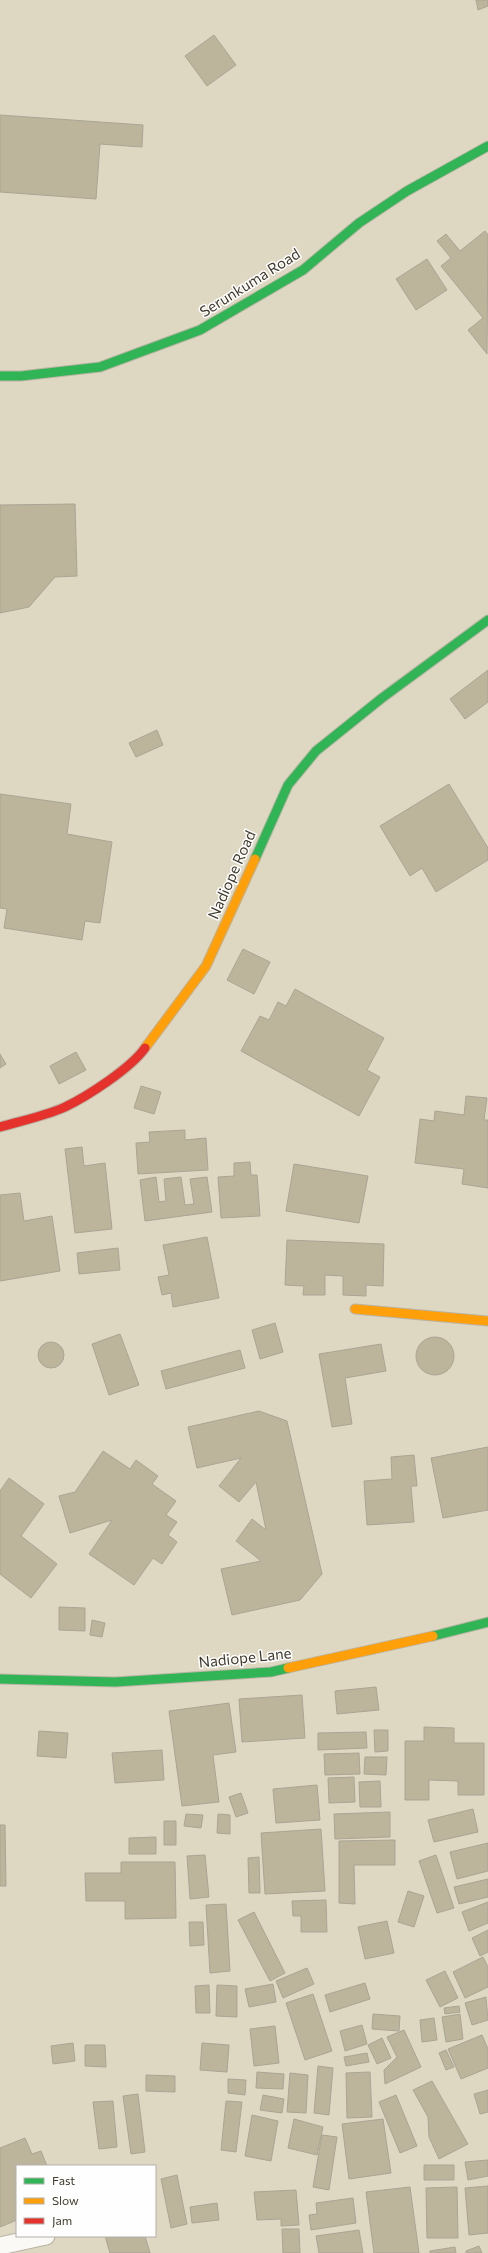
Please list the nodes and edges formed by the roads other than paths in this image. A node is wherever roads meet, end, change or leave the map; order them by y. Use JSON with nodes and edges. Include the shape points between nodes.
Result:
{"nodes":[{"id":1,"x":488,"y":146,"type":"edge"},
{"id":2,"x":0,"y":376,"type":"edge"},
{"id":3,"x":488,"y":620,"type":"edge"},
{"id":4,"x":0,"y":1126,"type":"edge"},
{"id":5,"x":355,"y":1309,"type":"dead end"},
{"id":6,"x":488,"y":1321,"type":"edge"},
{"id":7,"x":488,"y":1622,"type":"edge"},
{"id":8,"x":0,"y":1679,"type":"edge"},
{"id":9,"x":41,"y":2237,"type":"edge"},
{"id":10,"x":0,"y":2246,"type":"edge"}],
"edges":[{"from":1,"to":2,"type":"street","name":"Serunkuma Road","via":[[407,191],[359,223],[303,270],[200,330],[100,367]]},
{"from":3,"to":4,"type":"street","name":"Nadiope Road","via":[[382,698],[316,751],[288,785],[206,966],[140,1055],[108,1081],[65,1107]]},
{"from":5,"to":6,"type":"street"},
{"from":7,"to":8,"type":"street","name":"Nadiope Lane","via":[[271,1672],[115,1682]]},
{"from":9,"to":10,"type":"lane"}]}
